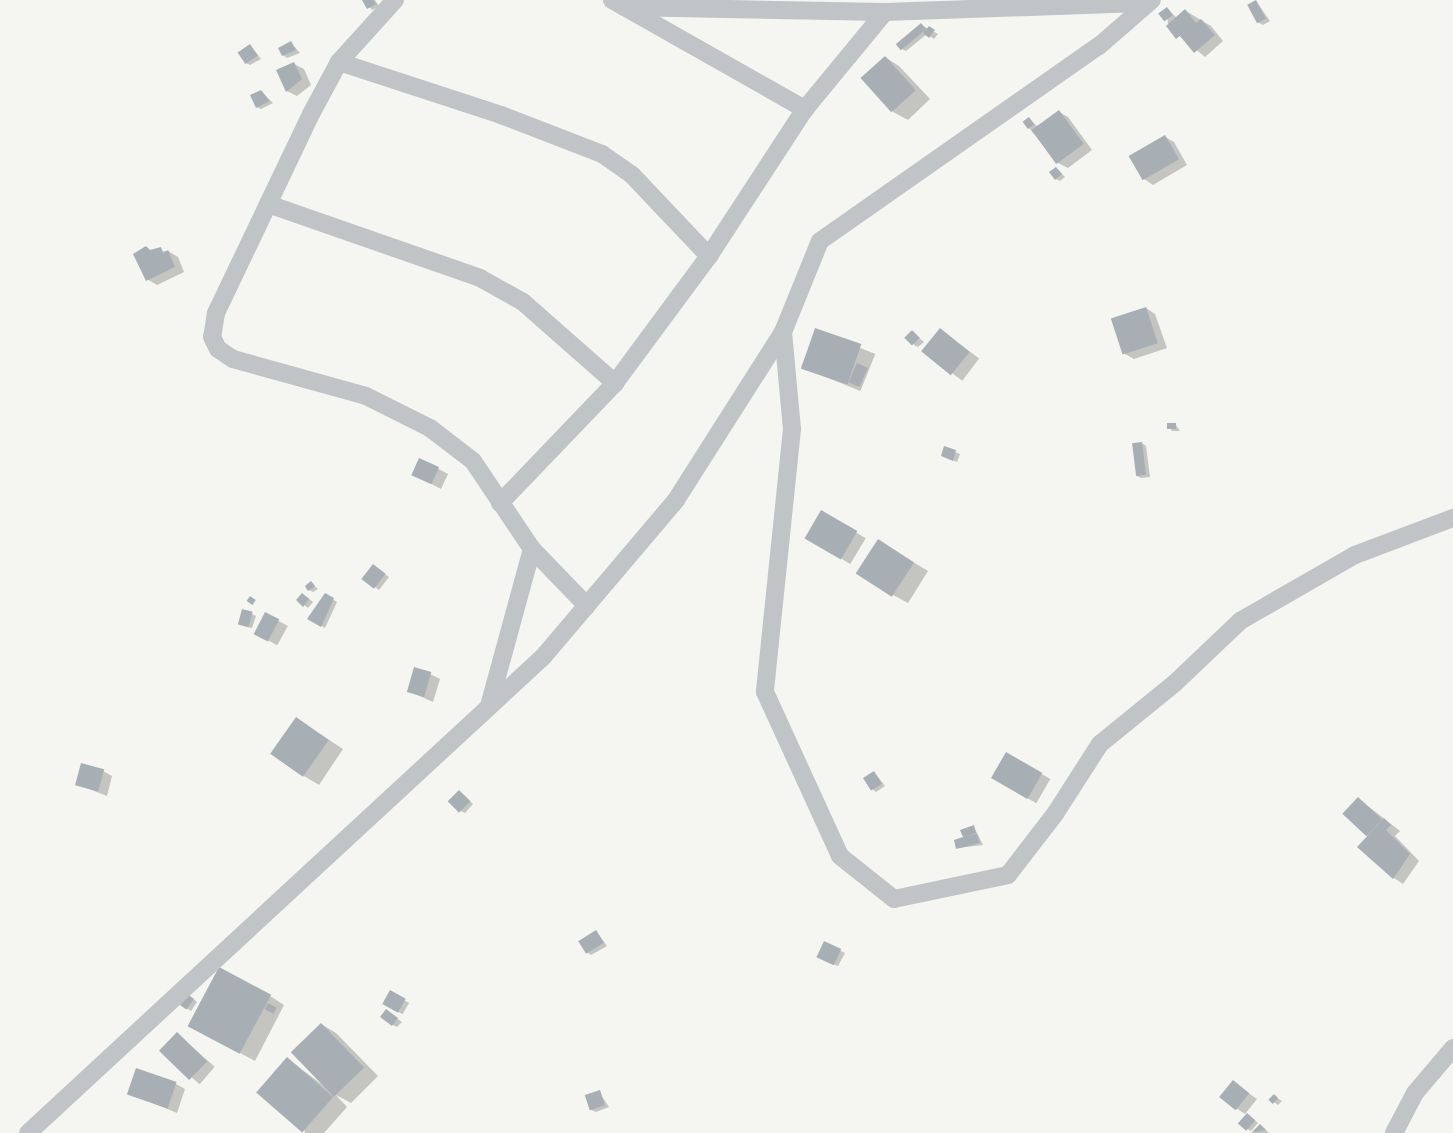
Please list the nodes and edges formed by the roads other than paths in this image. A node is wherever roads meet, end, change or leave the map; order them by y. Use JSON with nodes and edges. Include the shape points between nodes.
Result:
{"nodes":[{"id":1,"x":395,"y":0,"type":"edge"},
{"id":2,"x":1150,"y":2,"type":"edge"},
{"id":3,"x":618,"y":3,"type":"edge"},
{"id":4,"x":885,"y":12,"type":"junction"},
{"id":5,"x":339,"y":62,"type":"junction"},
{"id":6,"x":805,"y":109,"type":"junction"},
{"id":7,"x":268,"y":204,"type":"junction"},
{"id":8,"x":709,"y":256,"type":"junction"},
{"id":9,"x":783,"y":332,"type":"junction"},
{"id":10,"x":615,"y":383,"type":"junction"},
{"id":11,"x":500,"y":503,"type":"junction"},
{"id":12,"x":1453,"y":518,"type":"edge"},
{"id":13,"x":532,"y":549,"type":"junction"},
{"id":14,"x":587,"y":606,"type":"junction"},
{"id":15,"x":489,"y":706,"type":"junction"},
{"id":16,"x":1453,"y":1048,"type":"edge"},
{"id":17,"x":28,"y":1133,"type":"edge"},
{"id":18,"x":1394,"y":1133,"type":"edge"}],
"edges":[{"from":1,"to":5,"type":"street"},
{"from":2,"to":4,"type":"street"},
{"from":2,"to":9,"type":"street","via":[[1100,46],[820,241]]},
{"from":3,"to":4,"type":"street"},
{"from":3,"to":6,"type":"street"},
{"from":4,"to":6,"type":"street"},
{"from":5,"to":7,"type":"street"},
{"from":5,"to":8,"type":"street","via":[[501,115],[602,154],[632,175]]},
{"from":6,"to":8,"type":"street"},
{"from":7,"to":10,"type":"street","via":[[480,278],[523,302]]},
{"from":7,"to":11,"type":"street","via":[[216,313],[212,337],[218,350],[233,359],[366,396],[430,428],[473,461]]},
{"from":8,"to":10,"type":"street"},
{"from":9,"to":12,"type":"street","via":[[792,429],[765,692],[840,856],[894,899],[1008,875],[1055,814],[1100,744],[1175,683],[1240,621],[1355,555]]},
{"from":9,"to":14,"type":"street","via":[[676,500]]},
{"from":10,"to":11,"type":"street"},
{"from":11,"to":13,"type":"street"},
{"from":13,"to":14,"type":"street"},
{"from":13,"to":15,"type":"street"},
{"from":14,"to":15,"type":"street","via":[[543,657]]},
{"from":15,"to":17,"type":"street"},
{"from":16,"to":18,"type":"street","via":[[1415,1093]]}]}
